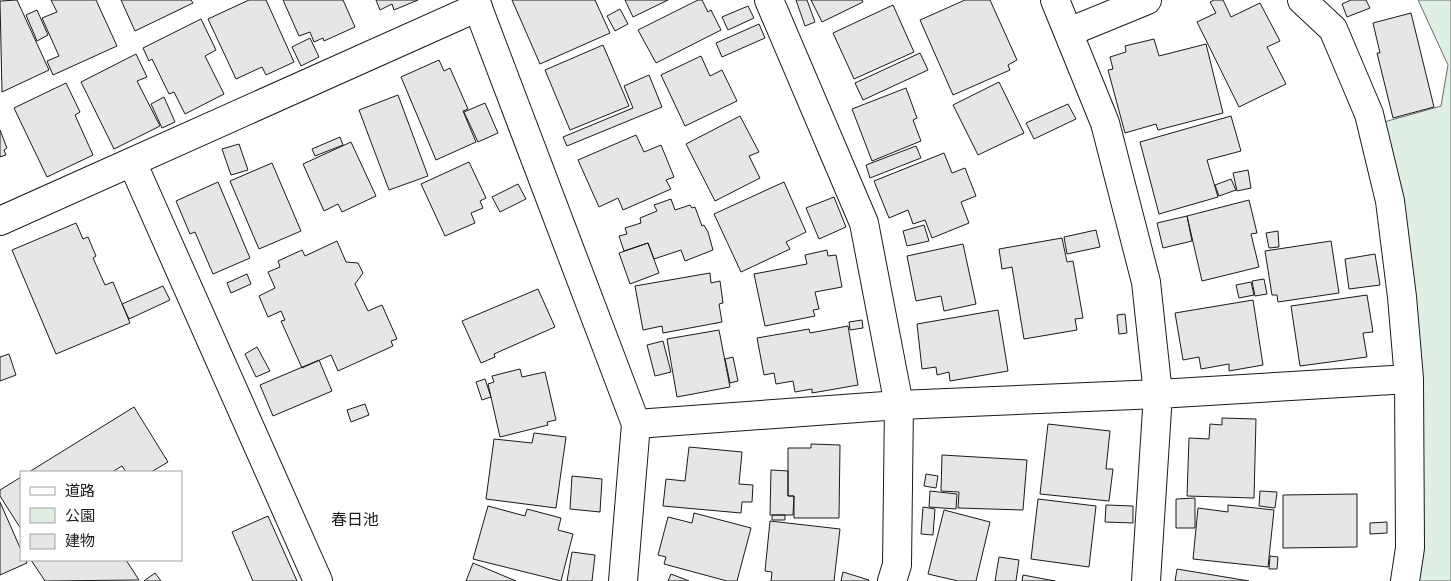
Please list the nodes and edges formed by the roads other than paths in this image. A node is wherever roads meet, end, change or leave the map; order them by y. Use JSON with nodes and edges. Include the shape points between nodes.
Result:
{"nodes":[{"id":1,"x":769,"y":0,"type":"edge"},
{"id":2,"x":1055,"y":0,"type":"edge"},
{"id":3,"x":1147,"y":0,"type":"edge"},
{"id":4,"x":1302,"y":0,"type":"edge"},
{"id":5,"x":476,"y":3,"type":"edge"},
{"id":6,"x":1069,"y":32,"type":"junction"},
{"id":7,"x":132,"y":162,"type":"junction"},
{"id":8,"x":0,"y":222,"type":"edge"},
{"id":9,"x":1409,"y":379,"type":"junction"},
{"id":10,"x":1158,"y":394,"type":"junction"},
{"id":11,"x":899,"y":405,"type":"junction"},
{"id":12,"x":636,"y":424,"type":"junction"},
{"id":13,"x":318,"y":581,"type":"edge"},
{"id":14,"x":623,"y":581,"type":"edge"},
{"id":15,"x":892,"y":581,"type":"edge"},
{"id":16,"x":1146,"y":581,"type":"edge"},
{"id":17,"x":1405,"y":581,"type":"edge"}],
"edges":[{"from":1,"to":11,"type":"street","via":[[864,223]]},
{"from":2,"to":6,"type":"street"},
{"from":3,"to":6,"type":"street"},
{"from":4,"to":9,"type":"street","via":[[1333,29],[1369,114],[1390,201]]},
{"from":5,"to":7,"type":"street"},
{"from":5,"to":12,"type":"street"},
{"from":6,"to":10,"type":"street","via":[[1105,123],[1146,282]]},
{"from":7,"to":8,"type":"street"},
{"from":7,"to":13,"type":"street"},
{"from":9,"to":10,"type":"street"},
{"from":9,"to":17,"type":"street","via":[[1410,548]]},
{"from":10,"to":11,"type":"street"},
{"from":10,"to":16,"type":"street"},
{"from":11,"to":12,"type":"street"},
{"from":11,"to":15,"type":"street","via":[[897,565]]},
{"from":12,"to":14,"type":"street"}]}
